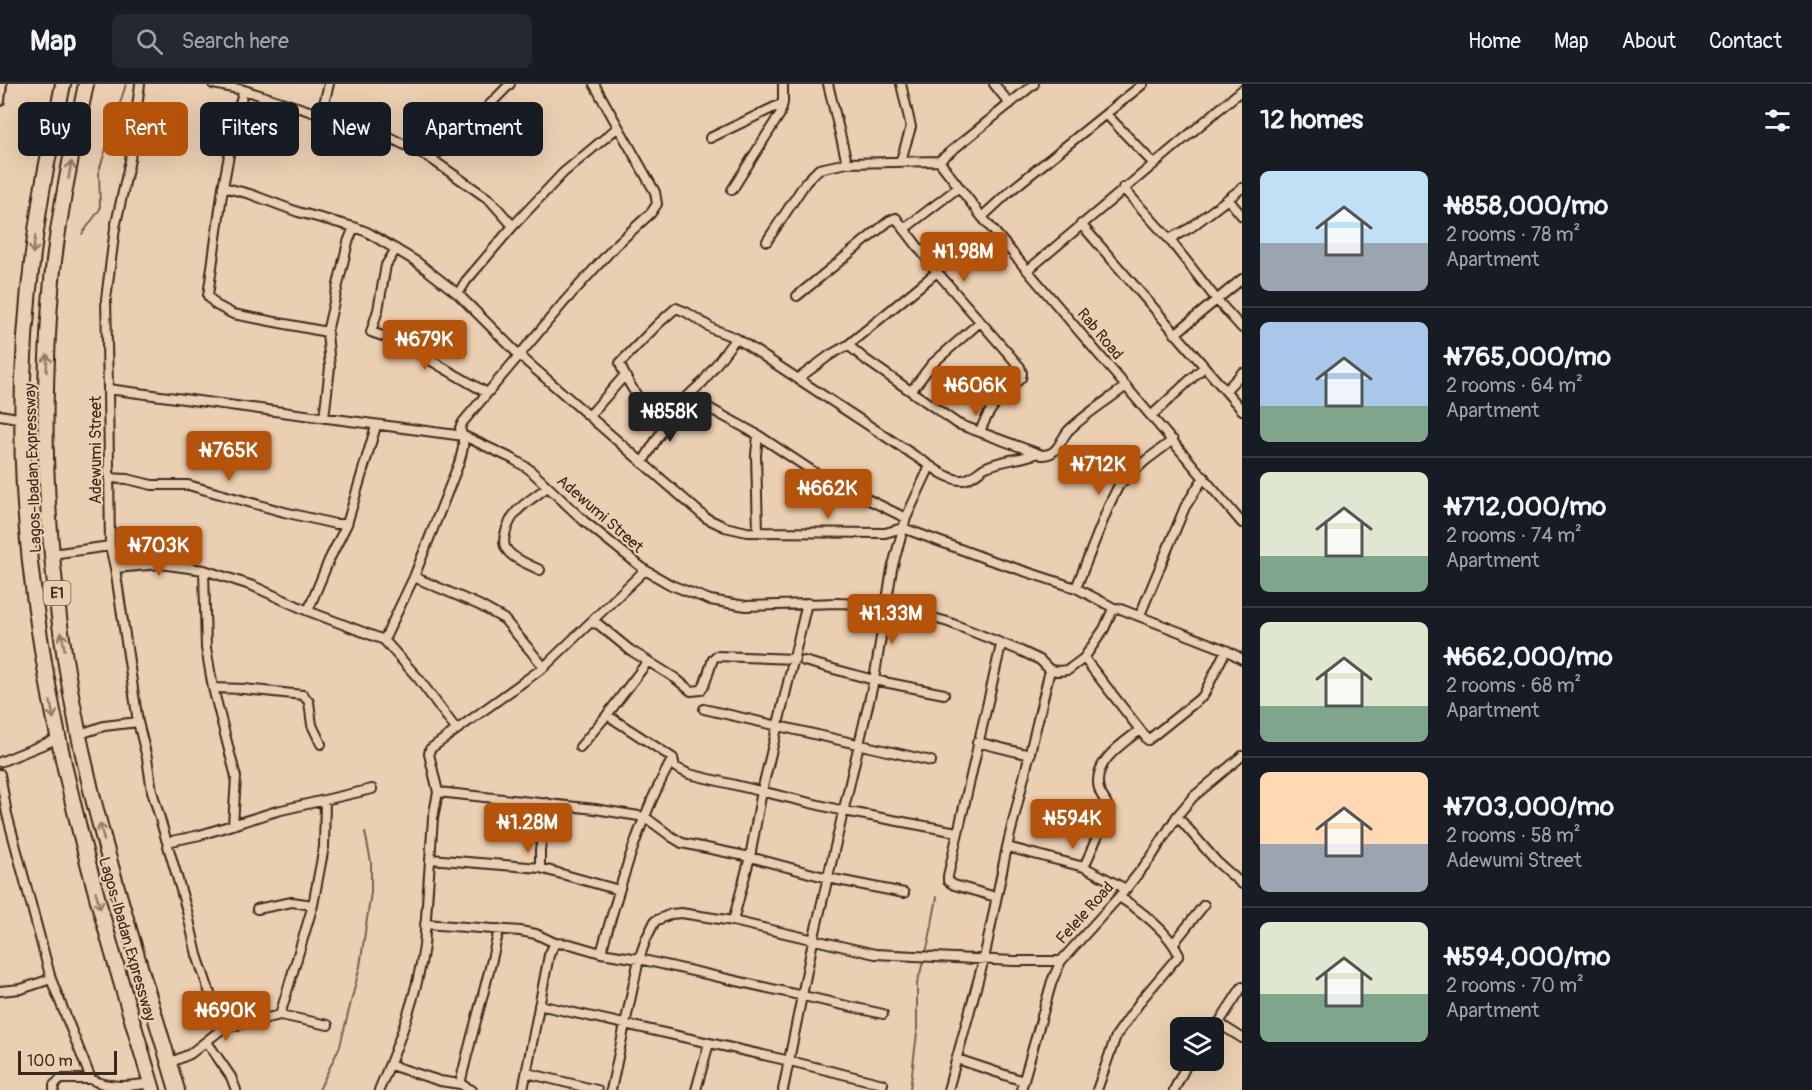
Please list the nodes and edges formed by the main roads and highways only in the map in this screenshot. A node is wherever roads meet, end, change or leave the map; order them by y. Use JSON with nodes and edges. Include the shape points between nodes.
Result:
{"nodes":[{"id":1,"x":63,"y":84,"type":"edge"},
{"id":2,"x":86,"y":84,"type":"edge"},
{"id":3,"x":152,"y":1087,"type":"edge"},
{"id":4,"x":177,"y":1090,"type":"edge"}],
"edges":[{"from":1,"to":3,"type":"highway","name":"Lagos-Ibadan Expressway","number":"E1","one_way":true,"via":[[30,279],[24,487],[36,616],[57,739],[88,865]]},
{"from":4,"to":2,"type":"highway","name":"Lagos-Ibadan Expressway","number":"E1","one_way":true,"via":[[105,846],[61,630],[52,554],[46,391],[50,305],[60,223]]}]}
